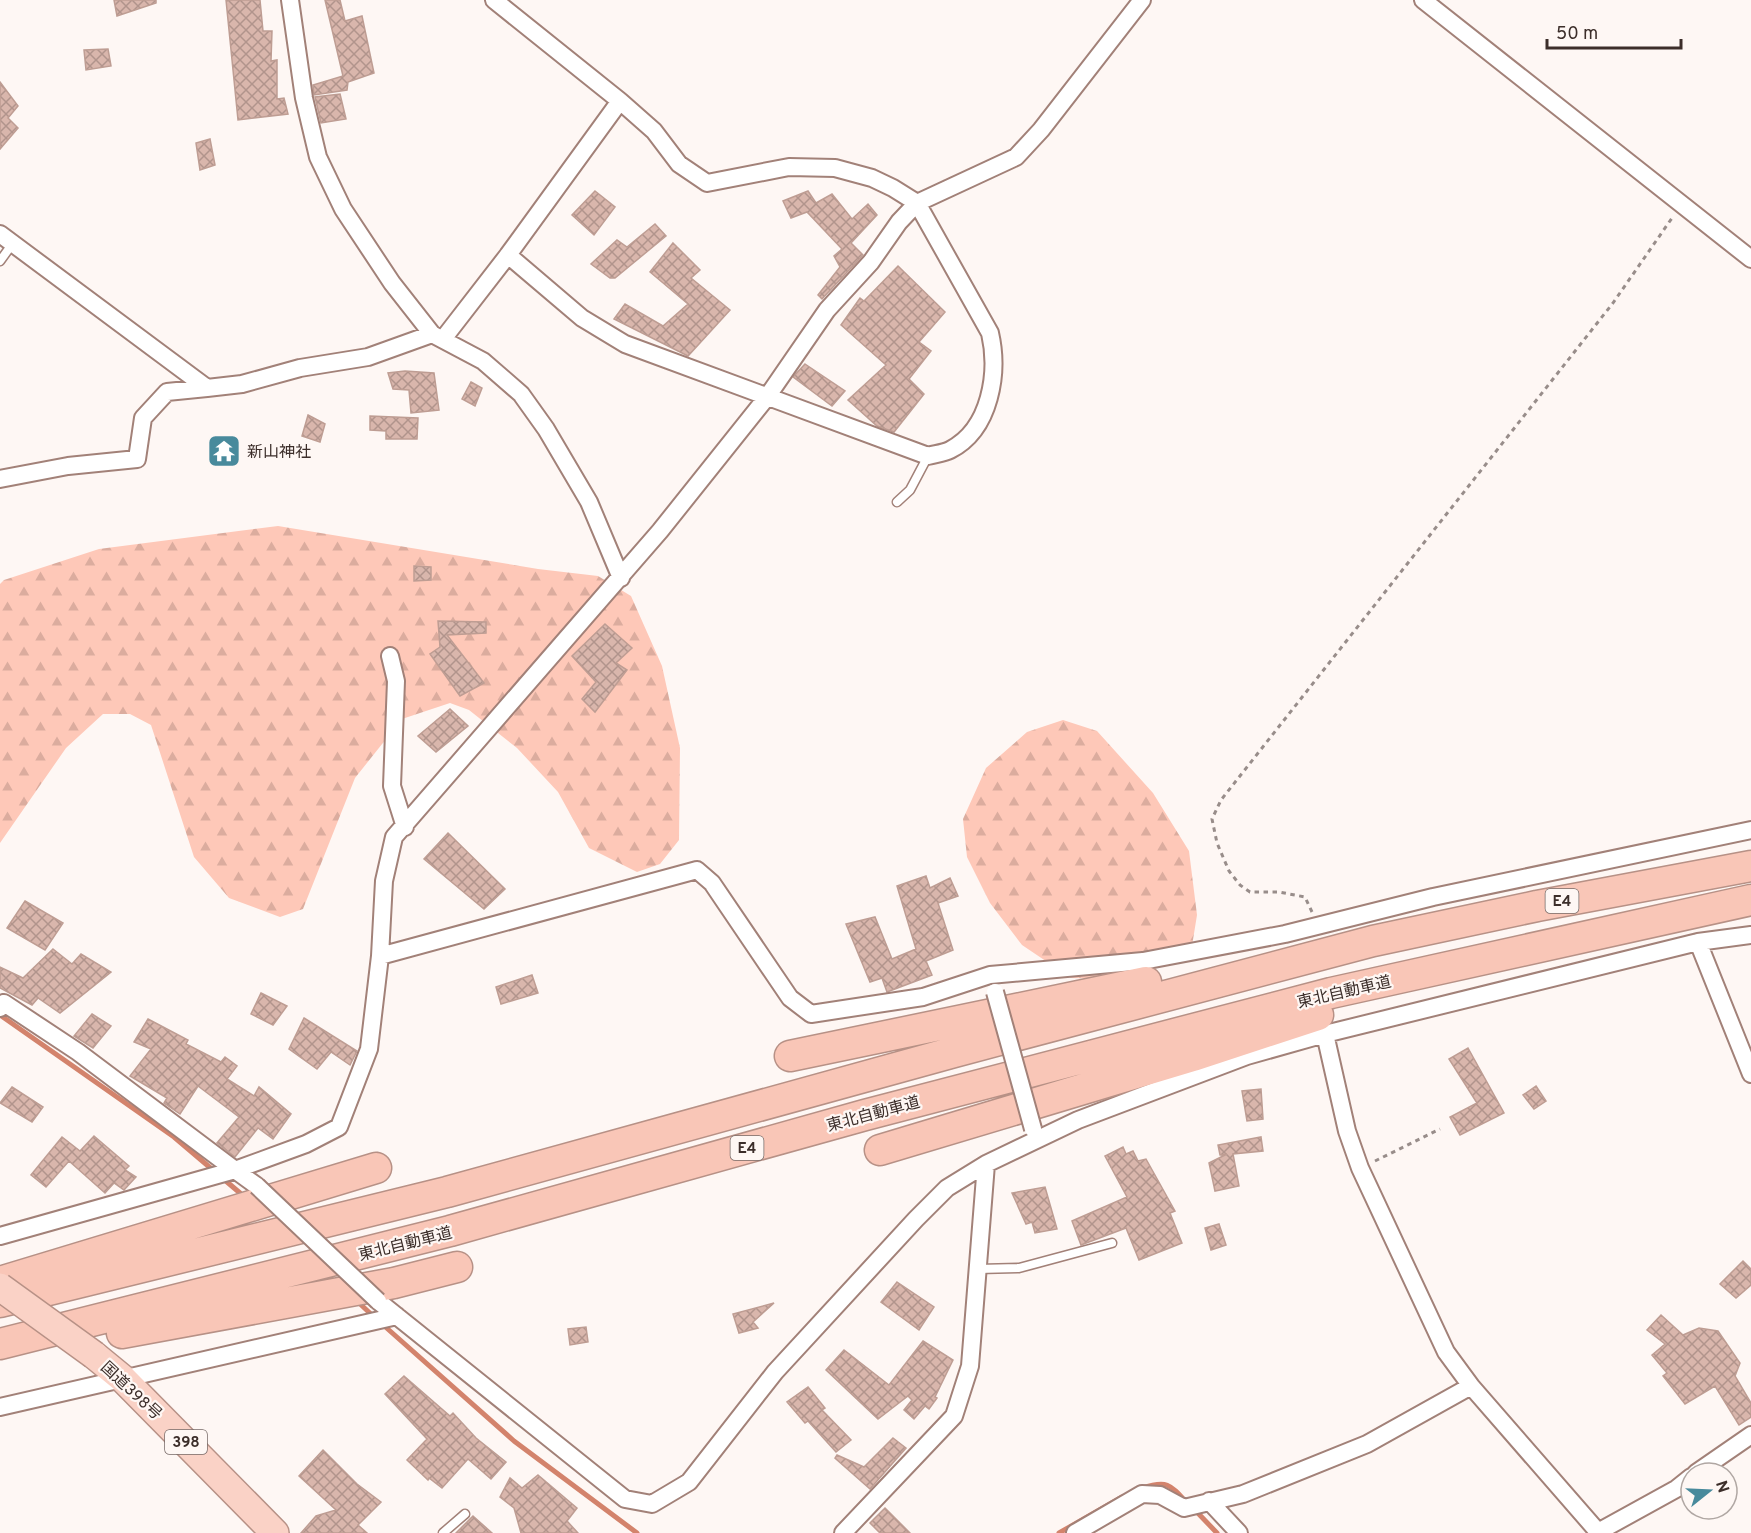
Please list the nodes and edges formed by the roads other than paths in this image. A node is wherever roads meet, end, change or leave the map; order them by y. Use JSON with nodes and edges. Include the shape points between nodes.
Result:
{"nodes":[{"id":1,"x":290,"y":0,"type":"edge"},
{"id":2,"x":494,"y":0,"type":"edge"},
{"id":3,"x":1142,"y":0,"type":"edge"},
{"id":4,"x":1423,"y":0,"type":"edge"},
{"id":5,"x":620,"y":101,"type":"junction"},
{"id":6,"x":917,"y":203,"type":"junction"},
{"id":7,"x":7,"y":239,"type":"edge"},
{"id":8,"x":508,"y":255,"type":"junction"},
{"id":9,"x":1751,"y":259,"type":"edge"},
{"id":10,"x":0,"y":261,"type":"edge"},
{"id":11,"x":437,"y":337,"type":"junction"},
{"id":12,"x":207,"y":388,"type":"junction"},
{"id":13,"x":766,"y":397,"type":"junction"},
{"id":14,"x":928,"y":456,"type":"junction"},
{"id":15,"x":0,"y":478,"type":"edge"},
{"id":16,"x":897,"y":502,"type":"dead end"},
{"id":17,"x":621,"y":578,"type":"junction"},
{"id":18,"x":390,"y":656,"type":"dead end"},
{"id":19,"x":405,"y":827,"type":"junction"},
{"id":20,"x":1751,"y":830,"type":"edge"},
{"id":21,"x":1751,"y":866,"type":"edge"},
{"id":22,"x":1751,"y":900,"type":"edge"},
{"id":23,"x":1751,"y":935,"type":"edge"},
{"id":24,"x":1373,"y":941,"type":"junction"},
{"id":25,"x":1698,"y":942,"type":"junction"},
{"id":26,"x":380,"y":956,"type":"junction"},
{"id":27,"x":1494,"y":956,"type":"junction"},
{"id":28,"x":990,"y":975,"type":"junction"},
{"id":29,"x":1,"y":1004,"type":"edge"},
{"id":30,"x":1324,"y":1034,"type":"junction"},
{"id":31,"x":790,"y":1056,"type":"dead end"},
{"id":32,"x":1751,"y":1074,"type":"edge"},
{"id":33,"x":1034,"y":1135,"type":"junction"},
{"id":34,"x":880,"y":1150,"type":"dead end"},
{"id":35,"x":986,"y":1164,"type":"junction"},
{"id":36,"x":376,"y":1168,"type":"dead end"},
{"id":37,"x":232,"y":1171,"type":"junction"},
{"id":38,"x":0,"y":1236,"type":"edge"},
{"id":39,"x":1112,"y":1243,"type":"dead end"},
{"id":40,"x":457,"y":1268,"type":"dead end"},
{"id":41,"x":978,"y":1269,"type":"junction"},
{"id":42,"x":0,"y":1282,"type":"edge"},
{"id":43,"x":0,"y":1287,"type":"edge"},
{"id":44,"x":0,"y":1302,"type":"edge"},
{"id":45,"x":398,"y":1316,"type":"junction"},
{"id":46,"x":0,"y":1344,"type":"edge"},
{"id":47,"x":0,"y":1356,"type":"edge"},
{"id":48,"x":122,"y":1378,"type":"junction"},
{"id":49,"x":1471,"y":1386,"type":"junction"},
{"id":50,"x":0,"y":1407,"type":"edge"},
{"id":51,"x":1751,"y":1435,"type":"edge"},
{"id":52,"x":1713,"y":1461,"type":"edge"},
{"id":53,"x":1679,"y":1487,"type":"edge"},
{"id":54,"x":1205,"y":1502,"type":"junction"},
{"id":55,"x":465,"y":1514,"type":"dead end"},
{"id":56,"x":1599,"y":1532,"type":"edge"},
{"id":57,"x":276,"y":1533,"type":"edge"},
{"id":58,"x":443,"y":1533,"type":"edge"},
{"id":59,"x":843,"y":1533,"type":"edge"},
{"id":60,"x":1075,"y":1533,"type":"edge"},
{"id":61,"x":1239,"y":1533,"type":"edge"}],
"edges":[{"from":1,"to":11,"type":"street","via":[[304,98],[318,157],[343,209],[392,283]]},
{"from":2,"to":5,"type":"street"},
{"from":3,"to":6,"type":"street","via":[[1016,157]]},
{"from":4,"to":9,"type":"street"},
{"from":5,"to":6,"type":"street","via":[[654,131],[679,164],[707,183],[789,167],[835,168],[872,178]]},
{"from":5,"to":8,"type":"street"},
{"from":6,"to":13,"type":"street","via":[[827,310]]},
{"from":6,"to":14,"type":"street","via":[[990,333],[995,353],[995,377],[988,402],[971,432],[951,450]]},
{"from":7,"to":10,"type":"lane"},
{"from":7,"to":12,"type":"street"},
{"from":8,"to":11,"type":"street"},
{"from":8,"to":13,"type":"street","via":[[582,318],[625,344]]},
{"from":11,"to":12,"type":"street","via":[[368,357]]},
{"from":11,"to":17,"type":"street","via":[[483,361],[521,394],[589,502]]},
{"from":12,"to":15,"type":"street","via":[[167,392],[143,418],[137,459]]},
{"from":13,"to":14,"type":"street"},
{"from":13,"to":17,"type":"street"},
{"from":14,"to":16,"type":"lane","via":[[910,490]]},
{"from":17,"to":19,"type":"street"},
{"from":18,"to":19,"type":"street","via":[[396,681],[392,786]]},
{"from":19,"to":26,"type":"street","via":[[394,837],[384,881]]},
{"from":20,"to":28,"type":"street","via":[[1143,961]]},
{"from":21,"to":24,"type":"highway","number":"E4"},
{"from":22,"to":27,"type":"highway","name":"東北自動車道","number":"E4"},
{"from":23,"to":25,"type":"street"},
{"from":24,"to":31,"type":"highway","via":[[1222,967]]},
{"from":24,"to":44,"type":"highway","number":"E4","via":[[447,1192]]},
{"from":25,"to":30,"type":"street"},
{"from":25,"to":32,"type":"street"},
{"from":26,"to":28,"type":"street","via":[[698,870],[712,883],[790,998],[811,1014],[923,997]]},
{"from":26,"to":37,"type":"street","via":[[369,1049],[339,1128]]},
{"from":27,"to":34,"type":"highway","via":[[1193,1056]]},
{"from":27,"to":46,"type":"highway","name":"東北自動車道","number":"E4","via":[[1185,1030],[450,1232]]},
{"from":28,"to":33,"type":"street","bridge":true},
{"from":29,"to":37,"type":"street","via":[[87,1059]]},
{"from":30,"to":33,"type":"street","via":[[1237,1060]]},
{"from":30,"to":49,"type":"street","via":[[1360,1168],[1446,1352]]},
{"from":33,"to":35,"type":"street"},
{"from":35,"to":41,"type":"street"},
{"from":35,"to":45,"type":"street","via":[[946,1188],[776,1372],[689,1482],[652,1504],[625,1499]]},
{"from":36,"to":42,"type":"highway"},
{"from":37,"to":38,"type":"street"},
{"from":37,"to":45,"type":"street","bridge":true,"via":[[256,1186]]},
{"from":39,"to":41,"type":"lane","via":[[1019,1268]]},
{"from":40,"to":47,"type":"highway"},
{"from":41,"to":59,"type":"street","via":[[970,1366],[954,1416]]},
{"from":43,"to":48,"type":"highway","name":"国道398号","number":"398","bridge":true},
{"from":45,"to":48,"type":"street"},
{"from":48,"to":50,"type":"street"},
{"from":48,"to":57,"type":"highway","name":"国道398号","number":"398"},
{"from":49,"to":54,"type":"street","via":[[1367,1444],[1243,1494]]},
{"from":49,"to":56,"type":"street"},
{"from":51,"to":52,"type":"street"},
{"from":53,"to":56,"type":"street"},
{"from":54,"to":60,"type":"street","via":[[1184,1508],[1160,1495],[1142,1494]]},
{"from":54,"to":61,"type":"street"},
{"from":55,"to":58,"type":"lane"}]}
